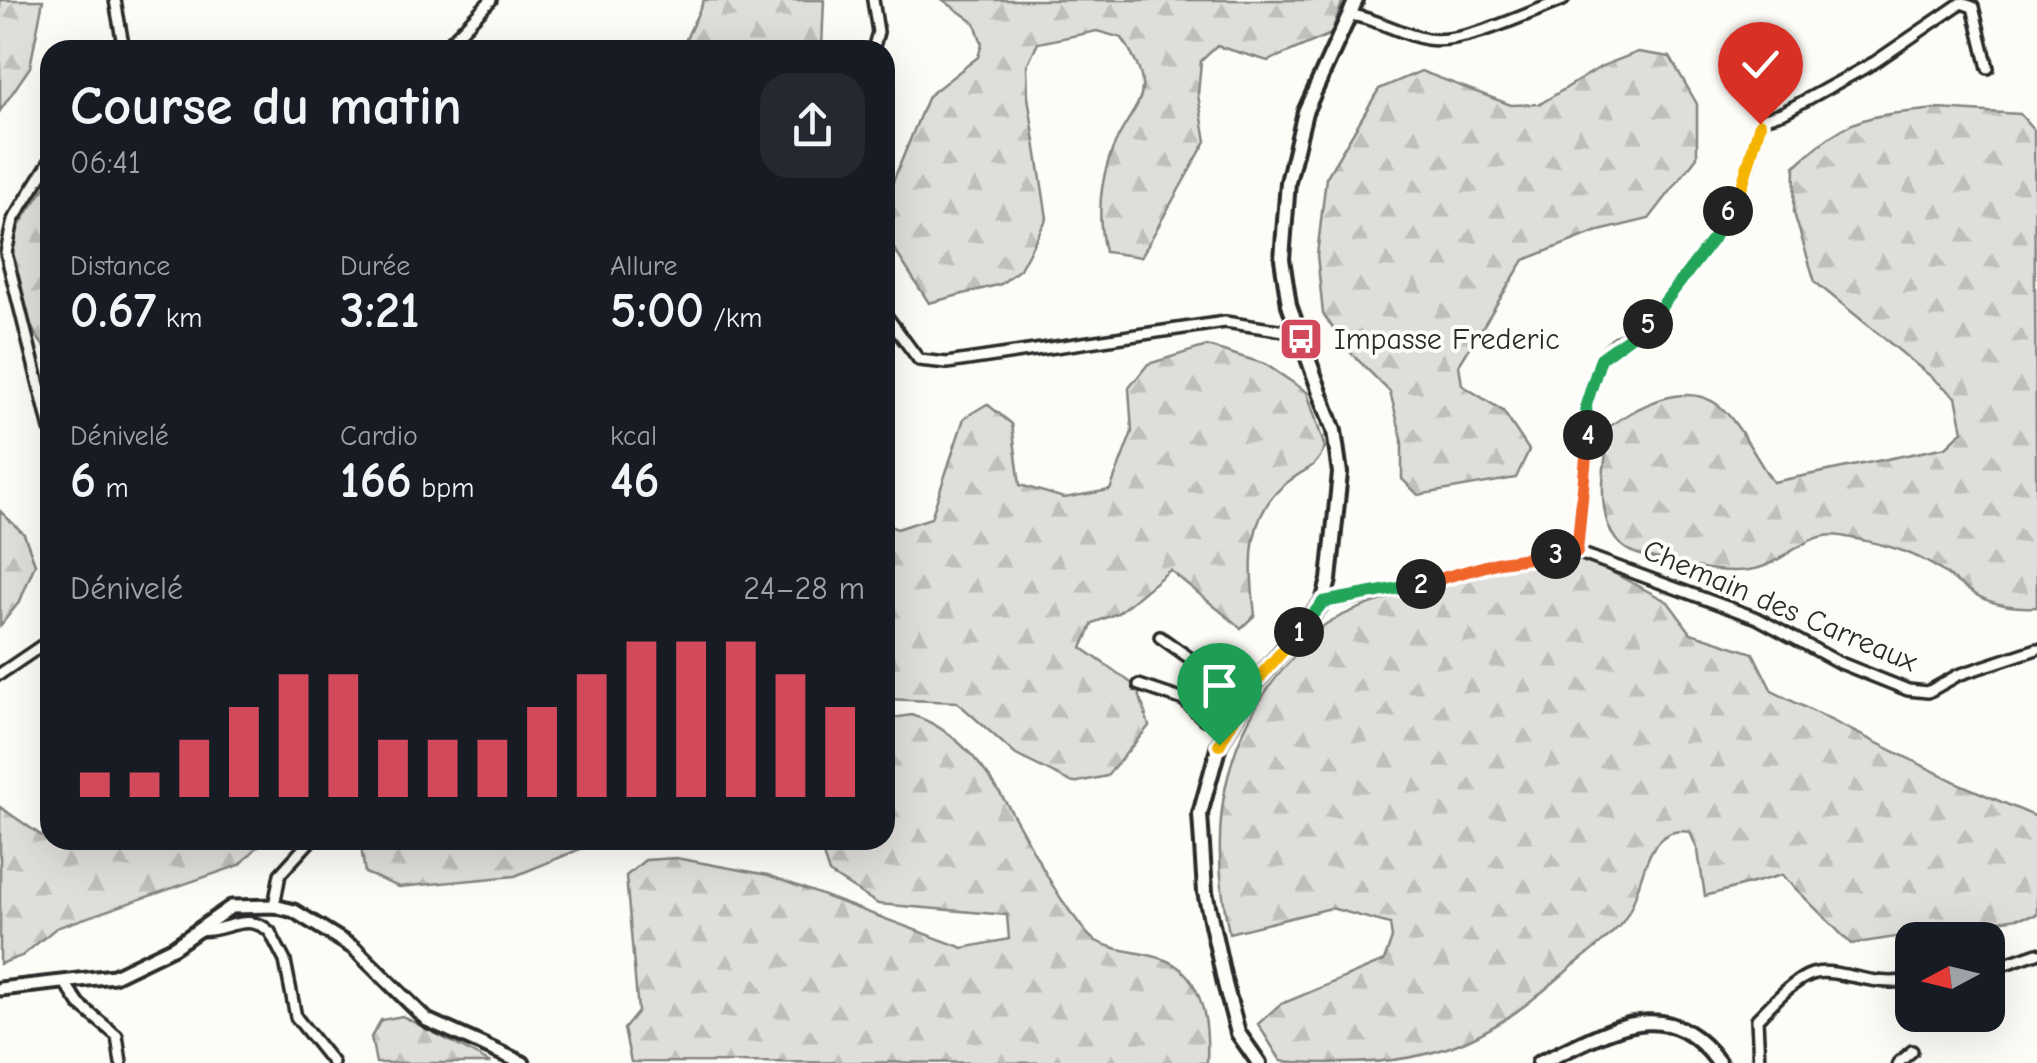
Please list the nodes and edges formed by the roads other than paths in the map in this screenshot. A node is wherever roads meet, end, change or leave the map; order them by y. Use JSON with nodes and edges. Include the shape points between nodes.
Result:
{"nodes":[{"id":1,"x":115,"y":0,"type":"edge"},
{"id":2,"x":492,"y":0,"type":"edge"},
{"id":3,"x":873,"y":0,"type":"edge"},
{"id":4,"x":1356,"y":0,"type":"edge"},
{"id":5,"x":1564,"y":0,"type":"edge"},
{"id":6,"x":1351,"y":15,"type":"junction"},
{"id":7,"x":122,"y":40,"type":"edge"},
{"id":8,"x":452,"y":40,"type":"edge"},
{"id":9,"x":875,"y":40,"type":"edge"},
{"id":10,"x":1988,"y":68,"type":"dead end"},
{"id":11,"x":40,"y":177,"type":"edge"},
{"id":12,"x":895,"y":327,"type":"edge"},
{"id":13,"x":1298,"y":333,"type":"junction"},
{"id":14,"x":40,"y":384,"type":"edge"},
{"id":15,"x":1577,"y":552,"type":"junction"},
{"id":16,"x":1323,"y":602,"type":"junction"},
{"id":17,"x":1160,"y":637,"type":"dead end"},
{"id":18,"x":40,"y":647,"type":"edge"},
{"id":19,"x":2037,"y":649,"type":"edge"},
{"id":20,"x":0,"y":674,"type":"edge"},
{"id":21,"x":1139,"y":685,"type":"dead end"},
{"id":22,"x":1246,"y":698,"type":"junction"},
{"id":23,"x":1235,"y":717,"type":"junction"},
{"id":24,"x":302,"y":850,"type":"edge"},
{"id":25,"x":274,"y":906,"type":"junction"},
{"id":26,"x":194,"y":930,"type":"junction"},
{"id":27,"x":2037,"y":953,"type":"edge"},
{"id":28,"x":2005,"y":964,"type":"edge"},
{"id":29,"x":64,"y":983,"type":"junction"},
{"id":30,"x":1895,"y":984,"type":"edge"},
{"id":31,"x":0,"y":988,"type":"edge"},
{"id":32,"x":1912,"y":1051,"type":"dead end"},
{"id":33,"x":121,"y":1063,"type":"edge"},
{"id":34,"x":332,"y":1063,"type":"edge"},
{"id":35,"x":523,"y":1063,"type":"edge"},
{"id":36,"x":1259,"y":1063,"type":"edge"},
{"id":37,"x":1538,"y":1063,"type":"edge"},
{"id":38,"x":1719,"y":1063,"type":"edge"},
{"id":39,"x":1759,"y":1063,"type":"edge"},
{"id":40,"x":1898,"y":1063,"type":"edge"}],
"edges":[{"from":1,"to":7,"type":"street"},
{"from":2,"to":8,"type":"street"},
{"from":3,"to":9,"type":"street"},
{"from":4,"to":6,"type":"main road"},
{"from":5,"to":6,"type":"street","via":[[1448,39],[1414,36],[1388,22]]},
{"from":6,"to":13,"type":"main road","via":[[1306,112],[1288,182],[1282,259]]},
{"from":10,"to":15,"type":"street","via":[[1973,7],[1961,3],[1874,62],[1762,119],[1742,186],[1713,239],[1642,331],[1601,358],[1586,405]]},
{"from":11,"to":14,"type":"street","via":[[14,220],[6,253]]},
{"from":12,"to":13,"type":"street","via":[[920,360],[948,363],[1225,322]]},
{"from":13,"to":16,"type":"main road","via":[[1320,385],[1340,473]]},
{"from":15,"to":16,"type":"street","name":"Chemain des Carreaux"},
{"from":15,"to":19,"type":"street","name":"Chemain des Carreaux","via":[[1758,618],[1838,662],[1908,690],[1928,692],[1958,674]]},
{"from":16,"to":22,"type":"main road"},
{"from":17,"to":22,"type":"street"},
{"from":18,"to":20,"type":"street"},
{"from":21,"to":23,"type":"street","via":[[1184,700],[1204,719]]},
{"from":22,"to":23,"type":"main road"},
{"from":23,"to":36,"type":"main road","via":[[1219,745],[1200,814],[1205,892],[1238,1033]]},
{"from":24,"to":25,"type":"street","via":[[280,874]]},
{"from":25,"to":26,"type":"street","via":[[231,907]]},
{"from":25,"to":35,"type":"street","via":[[312,920],[354,948],[426,1020]]},
{"from":26,"to":29,"type":"street","via":[[114,976]]},
{"from":26,"to":34,"type":"street","via":[[243,921],[264,926],[285,962],[296,1017]]},
{"from":27,"to":28,"type":"street"},
{"from":29,"to":31,"type":"street"},
{"from":29,"to":33,"type":"street","via":[[118,1036]]},
{"from":30,"to":39,"type":"street","via":[[1806,978],[1757,1019]]},
{"from":32,"to":40,"type":"street"},
{"from":37,"to":38,"type":"main road","via":[[1650,1019],[1685,1029]]}]}
